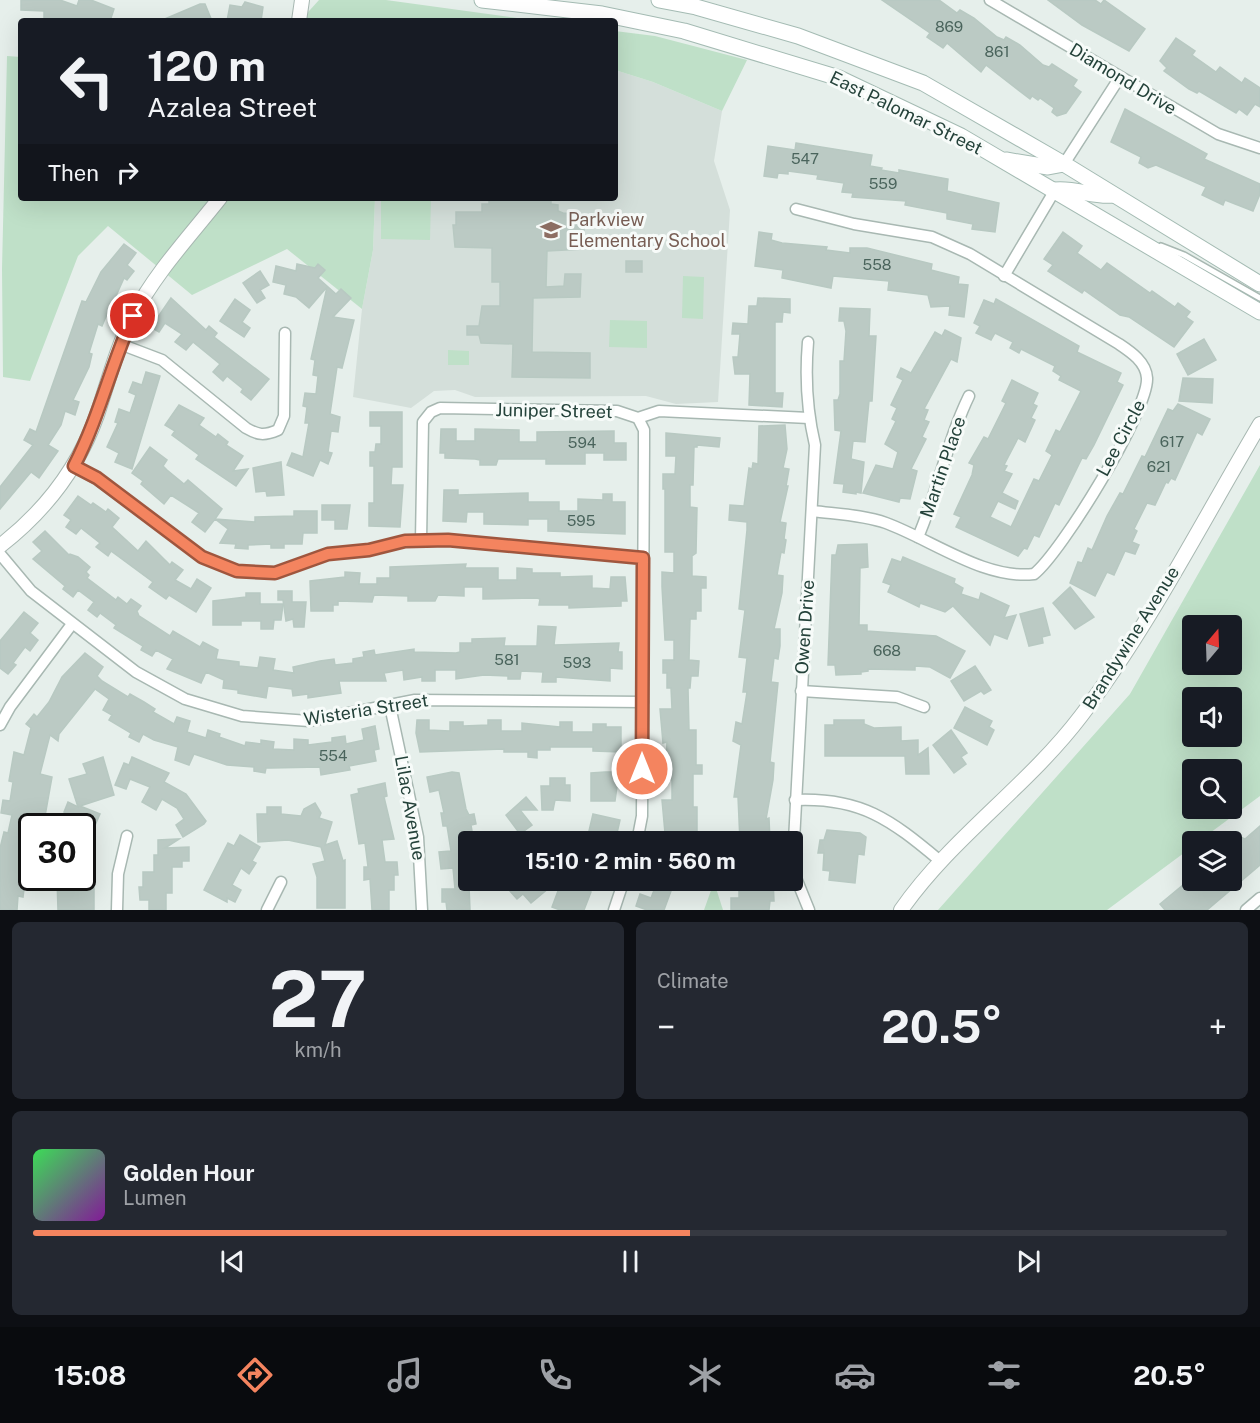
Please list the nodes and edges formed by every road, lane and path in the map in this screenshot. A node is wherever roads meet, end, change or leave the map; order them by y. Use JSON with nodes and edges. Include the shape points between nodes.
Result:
{"nodes":[{"id":1,"x":302,"y":0,"type":"edge"},
{"id":2,"x":482,"y":0,"type":"edge"},
{"id":3,"x":659,"y":0,"type":"edge"},
{"id":4,"x":990,"y":0,"type":"edge"},
{"id":5,"x":720,"y":14,"type":"junction"},
{"id":6,"x":299,"y":18,"type":"edge"},
{"id":7,"x":688,"y":32,"type":"junction"},
{"id":8,"x":1120,"y":77,"type":"junction"},
{"id":9,"x":1260,"y":148,"type":"edge"},
{"id":10,"x":999,"y":159,"type":"junction"},
{"id":11,"x":1064,"y":165,"type":"junction"},
{"id":12,"x":1055,"y":190,"type":"junction"},
{"id":13,"x":1113,"y":195,"type":"junction"},
{"id":14,"x":218,"y":201,"type":"edge"},
{"id":15,"x":796,"y":209,"type":"dead end"},
{"id":16,"x":1132,"y":236,"type":"junction"},
{"id":17,"x":1004,"y":276,"type":"junction"},
{"id":18,"x":1260,"y":284,"type":"edge"},
{"id":19,"x":1260,"y":298,"type":"edge"},
{"id":20,"x":1260,"y":312,"type":"edge"},
{"id":21,"x":285,"y":333,"type":"dead end"},
{"id":22,"x":808,"y":342,"type":"dead end"},
{"id":23,"x":120,"y":344,"type":"junction"},
{"id":24,"x":969,"y":396,"type":"dead end"},
{"id":25,"x":638,"y":418,"type":"junction"},
{"id":26,"x":809,"y":418,"type":"junction"},
{"id":27,"x":1260,"y":424,"type":"edge"},
{"id":28,"x":74,"y":466,"type":"junction"},
{"id":29,"x":813,"y":511,"type":"junction"},
{"id":30,"x":918,"y":537,"type":"junction"},
{"id":31,"x":421,"y":541,"type":"junction"},
{"id":32,"x":0,"y":546,"type":"edge"},
{"id":33,"x":0,"y":554,"type":"edge"},
{"id":34,"x":643,"y":558,"type":"junction"},
{"id":35,"x":72,"y":624,"type":"junction"},
{"id":36,"x":801,"y":691,"type":"junction"},
{"id":37,"x":643,"y":702,"type":"junction"},
{"id":38,"x":390,"y":706,"type":"junction"},
{"id":39,"x":924,"y":707,"type":"dead end"},
{"id":40,"x":0,"y":725,"type":"edge"},
{"id":41,"x":795,"y":800,"type":"junction"},
{"id":42,"x":639,"y":831,"type":"edge"},
{"id":43,"x":127,"y":836,"type":"dead end"},
{"id":44,"x":939,"y":860,"type":"junction"},
{"id":45,"x":281,"y":882,"type":"dead end"},
{"id":46,"x":620,"y":891,"type":"edge"},
{"id":47,"x":1259,"y":901,"type":"edge"},
{"id":48,"x":117,"y":910,"type":"edge"},
{"id":49,"x":267,"y":910,"type":"edge"},
{"id":50,"x":422,"y":910,"type":"edge"},
{"id":51,"x":614,"y":910,"type":"edge"},
{"id":52,"x":809,"y":910,"type":"edge"},
{"id":53,"x":901,"y":910,"type":"edge"},
{"id":54,"x":1246,"y":910,"type":"edge"}],
"edges":[{"from":1,"to":6,"type":"street"},
{"from":2,"to":7,"type":"main road","name":"East Palomar Street","via":[[602,14]]},
{"from":3,"to":5,"type":"main road","name":"East Palomar Street"},
{"from":4,"to":8,"type":"street","name":"Diamond Drive"},
{"from":5,"to":7,"type":"main road","via":[[698,21]]},
{"from":5,"to":11,"type":"main road","name":"East Palomar Street","via":[[798,36],[923,83]]},
{"from":7,"to":10,"type":"main road","name":"East Palomar Street","via":[[839,78],[961,136]]},
{"from":8,"to":9,"type":"street","name":"Diamond Drive","via":[[1218,134]]},
{"from":8,"to":11,"type":"street"},
{"from":10,"to":11,"type":"main road","via":[[1048,167]]},
{"from":10,"to":12,"type":"main road","name":"East Palomar Street"},
{"from":11,"to":13,"type":"main road","name":"East Palomar Street"},
{"from":12,"to":13,"type":"main road","via":[[1071,188]]},
{"from":12,"to":16,"type":"main road","name":"East Palomar Street"},
{"from":12,"to":17,"type":"street"},
{"from":13,"to":18,"type":"main road","name":"East Palomar Street"},
{"from":14,"to":23,"type":"street","via":[[147,291]]},
{"from":15,"to":17,"type":"street","name":"Lee Circle","via":[[932,237],[970,254]]},
{"from":16,"to":19,"type":"lane","via":[[1184,255]]},
{"from":16,"to":20,"type":"main road","name":"East Palomar Street"},
{"from":17,"to":30,"type":"street","name":"Lee Circle","via":[[1128,350],[1145,368],[1143,400],[1063,540],[1034,574],[1012,576],[993,570]]},
{"from":21,"to":23,"type":"street","via":[[284,416],[278,430],[266,435],[246,428],[162,360]]},
{"from":22,"to":26,"type":"street","name":"Owen Drive"},
{"from":23,"to":28,"type":"street","via":[[96,418]]},
{"from":24,"to":30,"type":"street","name":"Martin Place"},
{"from":25,"to":26,"type":"street","name":"Juniper Street","via":[[659,411]]},
{"from":25,"to":31,"type":"street","name":"Juniper Street","via":[[617,411],[440,408],[430,412],[423,422]]},
{"from":25,"to":34,"type":"street","via":[[644,430]]},
{"from":26,"to":29,"type":"street","name":"Owen Drive","via":[[814,445]]},
{"from":27,"to":44,"type":"street","name":"Brandywine Avenue","via":[[1124,654],[1080,717],[1035,767]]},
{"from":28,"to":31,"type":"street","via":[[97,478],[202,557],[237,571],[275,573],[328,554]]},
{"from":28,"to":32,"type":"street","via":[[26,526]]},
{"from":29,"to":30,"type":"street","name":"Lee Circle","via":[[884,522]]},
{"from":29,"to":36,"type":"street","name":"Owen Drive"},
{"from":31,"to":34,"type":"street","via":[[448,540]]},
{"from":33,"to":35,"type":"street","name":"Wisteria Street","via":[[31,591]]},
{"from":34,"to":37,"type":"street"},
{"from":35,"to":38,"type":"street","name":"Wisteria Street","via":[[152,682],[220,711],[264,720],[309,721]]},
{"from":35,"to":40,"type":"street"},
{"from":36,"to":39,"type":"street","via":[[897,697]]},
{"from":36,"to":41,"type":"street","name":"Owen Drive"},
{"from":37,"to":38,"type":"street","name":"Wisteria Street","via":[[415,699]]},
{"from":37,"to":42,"type":"street"},
{"from":38,"to":50,"type":"street","name":"Lilac Avenue","via":[[418,837]]},
{"from":41,"to":44,"type":"street","via":[[840,802],[872,812],[900,827]]},
{"from":41,"to":52,"type":"street","name":"Owen Drive","via":[[796,878]]},
{"from":43,"to":48,"type":"street","via":[[118,874]]},
{"from":44,"to":53,"type":"street","name":"Brandywine Avenue"},
{"from":45,"to":49,"type":"street"},
{"from":46,"to":51,"type":"street"},
{"from":47,"to":54,"type":"street"}]}
